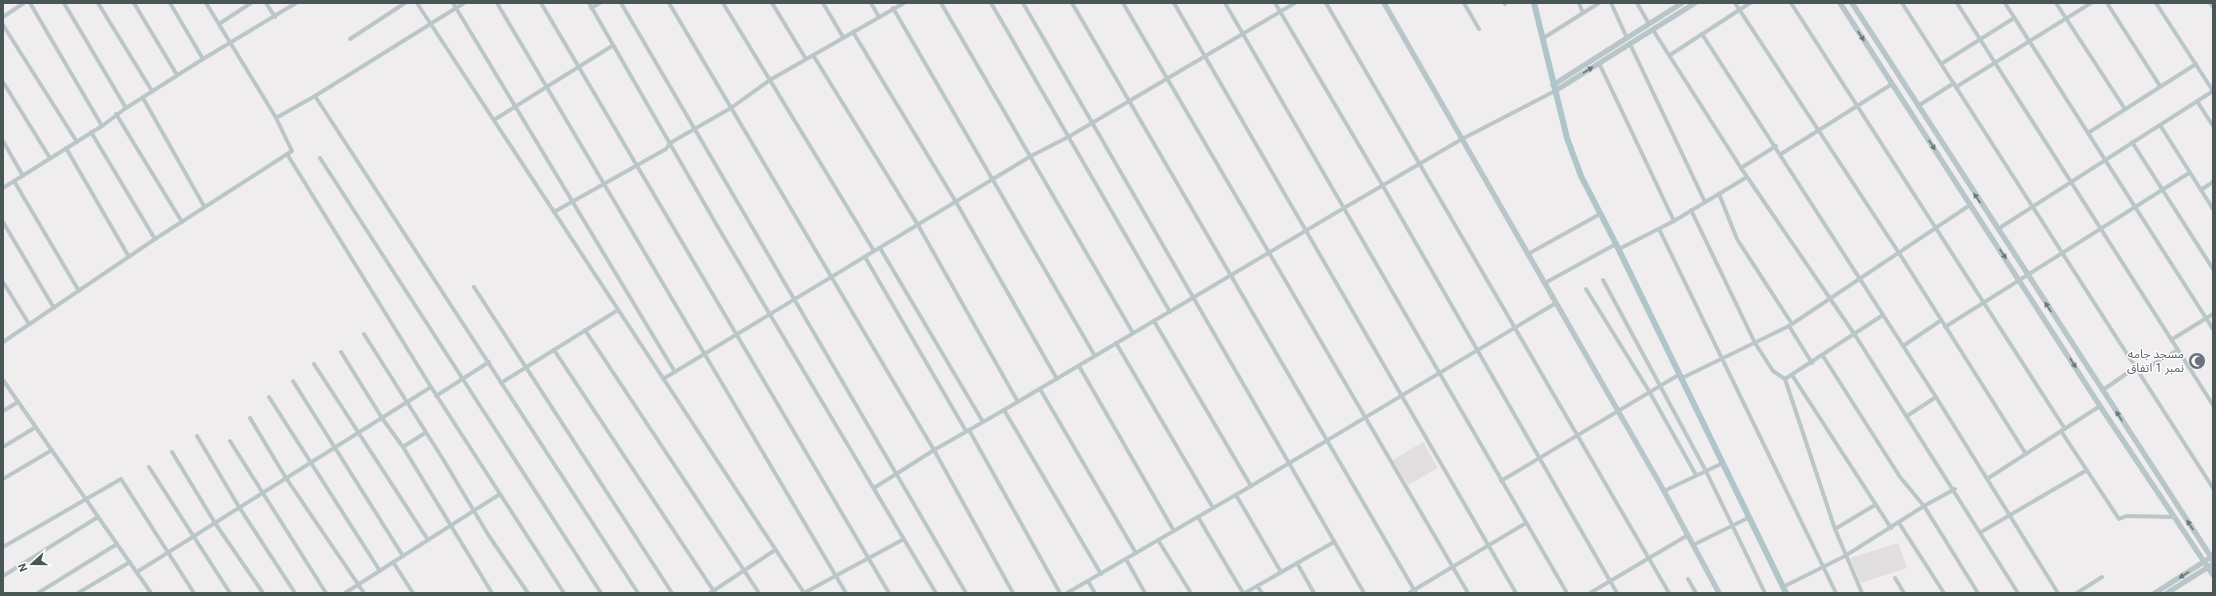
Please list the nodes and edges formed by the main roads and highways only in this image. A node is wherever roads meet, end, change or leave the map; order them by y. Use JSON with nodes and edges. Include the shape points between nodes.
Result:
{"nodes":[{"id":1,"x":1384,"y":3,"type":"edge"},
{"id":2,"x":1534,"y":3,"type":"edge"},
{"id":3,"x":1682,"y":3,"type":"edge"},
{"id":4,"x":1695,"y":3,"type":"edge"},
{"id":5,"x":1840,"y":3,"type":"edge"},
{"id":6,"x":1852,"y":3,"type":"edge"},
{"id":7,"x":1554,"y":88,"type":"junction"},
{"id":8,"x":2210,"y":561,"type":"edge"},
{"id":9,"x":2213,"y":575,"type":"edge"},
{"id":10,"x":1785,"y":590,"type":"edge"},
{"id":11,"x":1718,"y":593,"type":"edge"},
{"id":12,"x":2155,"y":593,"type":"edge"},
{"id":13,"x":2167,"y":593,"type":"edge"}],
"edges":[{"from":1,"to":11,"type":"main road","via":[[1664,491]]},
{"from":2,"to":7,"type":"main road"},
{"from":3,"to":7,"type":"main road"},
{"from":7,"to":4,"type":"main road","one_way":true},
{"from":5,"to":8,"type":"main road","one_way":true,"via":[[2100,406],[2174,517]]},
{"from":8,"to":6,"type":"main road","one_way":true,"via":[[2103,390]]},
{"from":7,"to":10,"type":"main road","via":[[1566,138],[1581,176]]},
{"from":8,"to":9,"type":"main road"},
{"from":8,"to":12,"type":"main road","one_way":true},
{"from":8,"to":13,"type":"main road"}]}
